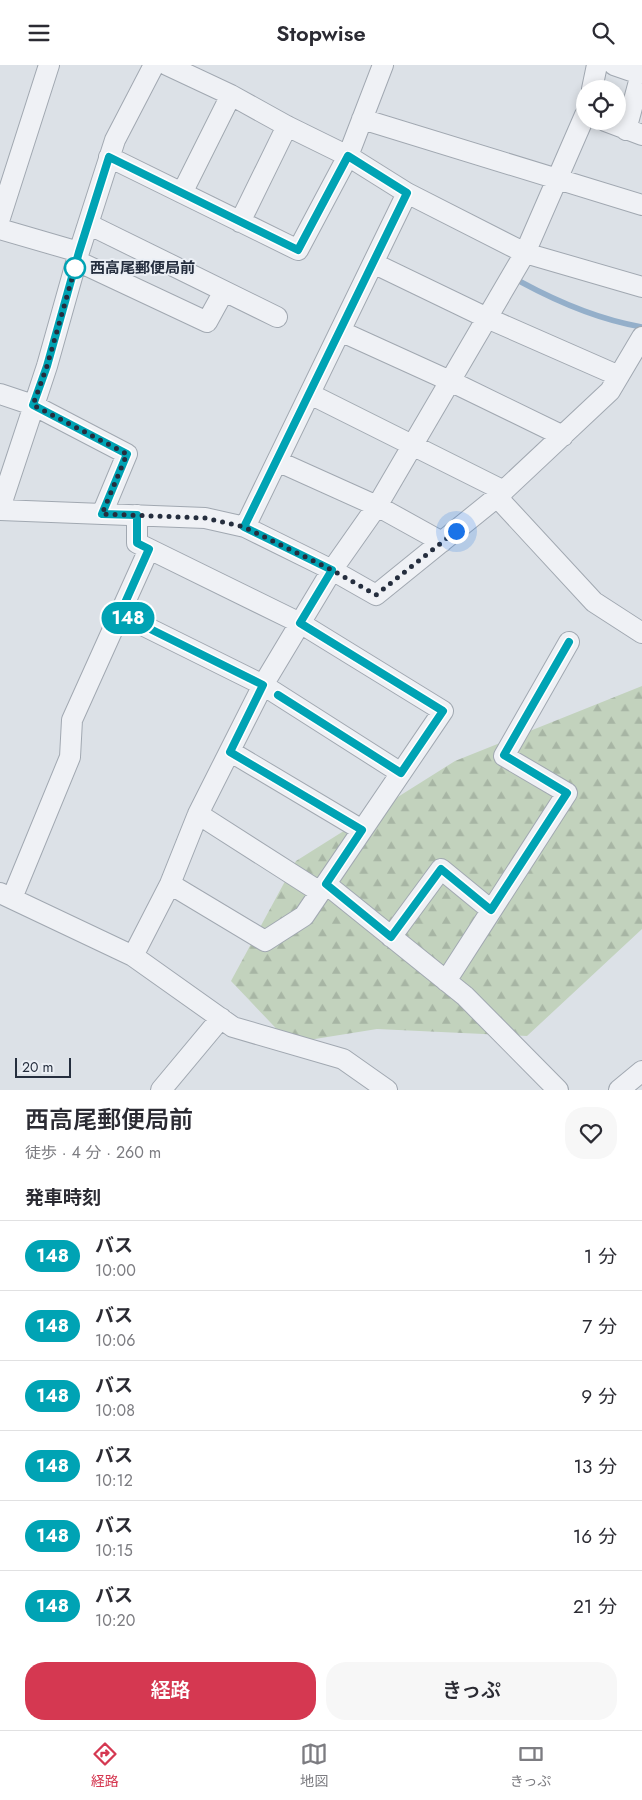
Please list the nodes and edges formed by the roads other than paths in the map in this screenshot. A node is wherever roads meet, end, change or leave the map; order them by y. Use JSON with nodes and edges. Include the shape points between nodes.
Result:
{"nodes":[{"id":1,"x":49,"y":65,"type":"edge"},
{"id":2,"x":154,"y":65,"type":"edge"},
{"id":3,"x":167,"y":65,"type":"edge"},
{"id":4,"x":383,"y":65,"type":"edge"},
{"id":5,"x":597,"y":65,"type":"edge"},
{"id":6,"x":614,"y":65,"type":"edge"},
{"id":7,"x":641,"y":72,"type":"edge"},
{"id":8,"x":594,"y":80,"type":"edge"},
{"id":9,"x":230,"y":95,"type":"junction"},
{"id":10,"x":362,"y":119,"type":"junction"},
{"id":11,"x":287,"y":126,"type":"junction"},
{"id":12,"x":579,"y":130,"type":"edge"},
{"id":13,"x":634,"y":133,"type":"edge"},
{"id":14,"x":348,"y":156,"type":"junction"},
{"id":15,"x":109,"y":157,"type":"junction"},
{"id":16,"x":558,"y":179,"type":"junction"},
{"id":17,"x":182,"y":193,"type":"junction"},
{"id":18,"x":407,"y":193,"type":"junction"},
{"id":19,"x":642,"y":205,"type":"edge"},
{"id":20,"x":0,"y":218,"type":"edge"},
{"id":21,"x":240,"y":222,"type":"junction"},
{"id":22,"x":88,"y":224,"type":"junction"},
{"id":23,"x":0,"y":229,"type":"edge"},
{"id":24,"x":525,"y":253,"type":"junction"},
{"id":25,"x":78,"y":257,"type":"junction"},
{"id":26,"x":373,"y":263,"type":"junction"},
{"id":27,"x":642,"y":287,"type":"edge"},
{"id":28,"x":224,"y":291,"type":"junction"},
{"id":29,"x":277,"y":317,"type":"dead end"},
{"id":30,"x":487,"y":317,"type":"junction"},
{"id":31,"x":340,"y":331,"type":"junction"},
{"id":32,"x":642,"y":337,"type":"edge"},
{"id":33,"x":619,"y":376,"type":"junction"},
{"id":34,"x":450,"y":381,"type":"junction"},
{"id":35,"x":310,"y":393,"type":"junction"},
{"id":36,"x":0,"y":394,"type":"edge"},
{"id":37,"x":33,"y":405,"type":"junction"},
{"id":38,"x":562,"y":435,"type":"junction"},
{"id":39,"x":413,"y":444,"type":"junction"},
{"id":40,"x":277,"y":461,"type":"junction"},
{"id":41,"x":500,"y":494,"type":"junction"},
{"id":42,"x":377,"y":506,"type":"junction"},
{"id":43,"x":0,"y":509,"type":"edge"},
{"id":44,"x":102,"y":514,"type":"junction"},
{"id":45,"x":137,"y":515,"type":"junction"},
{"id":46,"x":244,"y":527,"type":"junction"},
{"id":47,"x":442,"y":542,"type":"junction"},
{"id":48,"x":149,"y":549,"type":"junction"},
{"id":49,"x":332,"y":570,"type":"junction"},
{"id":50,"x":120,"y":614,"type":"junction"},
{"id":51,"x":300,"y":623,"type":"junction"},
{"id":52,"x":642,"y":633,"type":"edge"},
{"id":53,"x":569,"y":642,"type":"dead end"},
{"id":54,"x":263,"y":685,"type":"junction"},
{"id":55,"x":230,"y":752,"type":"junction"},
{"id":56,"x":401,"y":773,"type":"junction"},
{"id":57,"x":198,"y":814,"type":"junction"},
{"id":58,"x":362,"y":830,"type":"junction"},
{"id":59,"x":170,"y":884,"type":"junction"},
{"id":60,"x":323,"y":888,"type":"junction"},
{"id":61,"x":6,"y":896,"type":"edge"},
{"id":62,"x":491,"y":910,"type":"junction"},
{"id":63,"x":391,"y":937,"type":"junction"},
{"id":64,"x":133,"y":956,"type":"junction"},
{"id":65,"x":446,"y":981,"type":"junction"},
{"id":66,"x":221,"y":1018,"type":"junction"},
{"id":67,"x":642,"y":1071,"type":"edge"},
{"id":68,"x":161,"y":1090,"type":"edge"},
{"id":69,"x":387,"y":1090,"type":"edge"},
{"id":70,"x":558,"y":1090,"type":"edge"},
{"id":71,"x":618,"y":1090,"type":"edge"}],
"edges":[{"from":1,"to":20,"type":"street"},
{"from":2,"to":15,"type":"street"},
{"from":3,"to":9,"type":"street"},
{"from":4,"to":10,"type":"street"},
{"from":5,"to":8,"type":"street"},
{"from":6,"to":7,"type":"street"},
{"from":7,"to":13,"type":"street"},
{"from":9,"to":11,"type":"street"},
{"from":9,"to":17,"type":"street"},
{"from":10,"to":14,"type":"street"},
{"from":10,"to":16,"type":"street"},
{"from":11,"to":14,"type":"street"},
{"from":11,"to":21,"type":"street"},
{"from":12,"to":16,"type":"street"},
{"from":14,"to":18,"type":"street"},
{"from":14,"to":21,"type":"street","via":[[298,250]]},
{"from":15,"to":17,"type":"street"},
{"from":15,"to":22,"type":"street"},
{"from":16,"to":19,"type":"street"},
{"from":16,"to":24,"type":"street"},
{"from":17,"to":21,"type":"street"},
{"from":18,"to":24,"type":"street"},
{"from":18,"to":26,"type":"street"},
{"from":22,"to":25,"type":"street"},
{"from":22,"to":28,"type":"street"},
{"from":23,"to":25,"type":"street"},
{"from":24,"to":27,"type":"street"},
{"from":24,"to":30,"type":"street"},
{"from":25,"to":28,"type":"street","via":[[208,322]]},
{"from":25,"to":37,"type":"street"},
{"from":26,"to":30,"type":"street"},
{"from":26,"to":31,"type":"street"},
{"from":28,"to":29,"type":"street"},
{"from":30,"to":33,"type":"street"},
{"from":30,"to":34,"type":"street"},
{"from":31,"to":34,"type":"street"},
{"from":31,"to":35,"type":"street"},
{"from":32,"to":33,"type":"street"},
{"from":33,"to":38,"type":"street","via":[[610,391]]},
{"from":34,"to":38,"type":"street"},
{"from":34,"to":39,"type":"street"},
{"from":35,"to":39,"type":"street"},
{"from":35,"to":40,"type":"street"},
{"from":36,"to":37,"type":"street"},
{"from":37,"to":43,"type":"street"},
{"from":37,"to":44,"type":"street","via":[[127,454]]},
{"from":38,"to":41,"type":"street"},
{"from":39,"to":41,"type":"street"},
{"from":39,"to":42,"type":"street"},
{"from":40,"to":42,"type":"street"},
{"from":40,"to":46,"type":"street"},
{"from":41,"to":47,"type":"street"},
{"from":41,"to":52,"type":"street","via":[[594,602]]},
{"from":42,"to":47,"type":"street"},
{"from":42,"to":49,"type":"street"},
{"from":43,"to":44,"type":"street"},
{"from":44,"to":45,"type":"street"},
{"from":45,"to":46,"type":"street","via":[[205,518]]},
{"from":45,"to":48,"type":"street","via":[[137,543]]},
{"from":46,"to":49,"type":"street"},
{"from":47,"to":49,"type":"street","via":[[376,595]]},
{"from":48,"to":50,"type":"street"},
{"from":48,"to":51,"type":"street"},
{"from":49,"to":51,"type":"street"},
{"from":50,"to":54,"type":"street"},
{"from":50,"to":61,"type":"street","via":[[72,720],[70,757]]},
{"from":51,"to":54,"type":"street"},
{"from":51,"to":56,"type":"street","via":[[443,711]]},
{"from":53,"to":62,"type":"street","via":[[504,755],[567,793]]},
{"from":54,"to":55,"type":"street"},
{"from":54,"to":56,"type":"street"},
{"from":55,"to":57,"type":"street"},
{"from":55,"to":58,"type":"street"},
{"from":56,"to":58,"type":"street"},
{"from":57,"to":59,"type":"street"},
{"from":57,"to":60,"type":"street"},
{"from":58,"to":60,"type":"street"},
{"from":59,"to":60,"type":"street","via":[[265,941],[304,916]]},
{"from":59,"to":64,"type":"street"},
{"from":60,"to":63,"type":"street"},
{"from":61,"to":64,"type":"street"},
{"from":62,"to":63,"type":"street","via":[[441,869]]},
{"from":62,"to":65,"type":"street"},
{"from":63,"to":65,"type":"street"},
{"from":64,"to":66,"type":"street"},
{"from":65,"to":70,"type":"street","via":[[465,996]]},
{"from":66,"to":68,"type":"street"},
{"from":66,"to":69,"type":"street","via":[[233,1027],[343,1059]]},
{"from":67,"to":71,"type":"street"}]}
